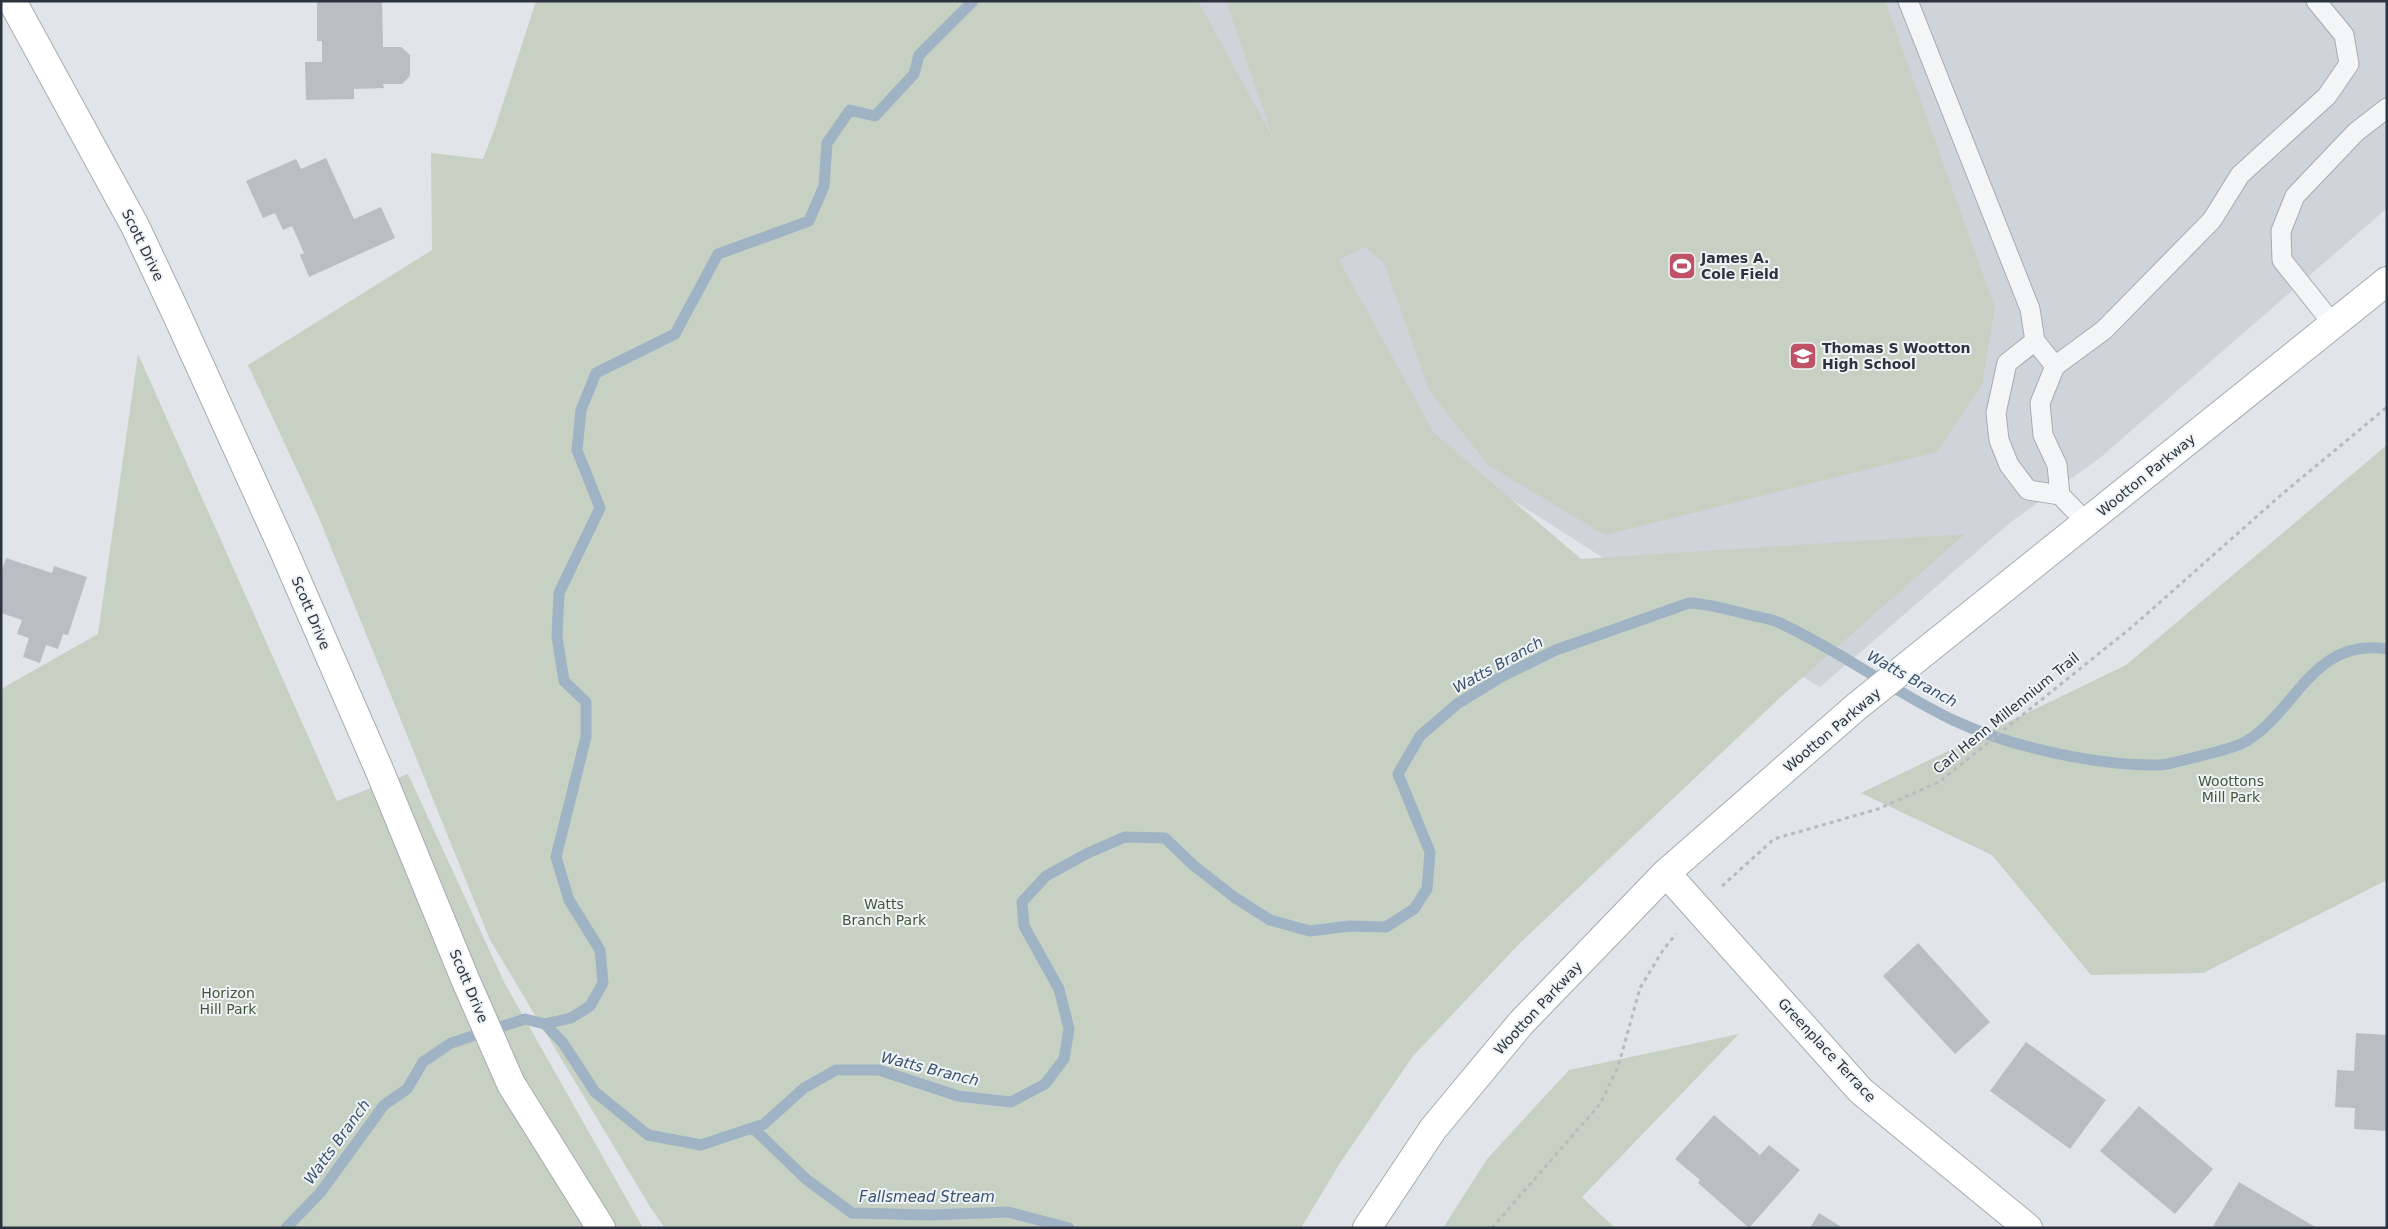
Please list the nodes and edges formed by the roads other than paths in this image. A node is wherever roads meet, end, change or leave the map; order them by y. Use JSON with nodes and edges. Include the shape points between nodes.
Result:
{"nodes":[{"id":1,"x":12,"y":1,"type":"edge"},
{"id":2,"x":1908,"y":1,"type":"edge"},
{"id":3,"x":2316,"y":1,"type":"edge"},
{"id":4,"x":2387,"y":108,"type":"edge"},
{"id":5,"x":2387,"y":281,"type":"edge"},
{"id":6,"x":2333,"y":324,"type":"junction"},
{"id":7,"x":2035,"y":341,"type":"junction"},
{"id":8,"x":2055,"y":366,"type":"junction"},
{"id":9,"x":2060,"y":495,"type":"junction"},
{"id":10,"x":2087,"y":523,"type":"junction"},
{"id":11,"x":1666,"y":873,"type":"junction"},
{"id":12,"x":601,"y":1228,"type":"edge"},
{"id":13,"x":1367,"y":1228,"type":"edge"},
{"id":14,"x":2028,"y":1228,"type":"edge"}],
"edges":[{"from":1,"to":12,"type":"street","name":"Scott Drive","via":[[135,226],[176,313],[378,767],[511,1084]]},
{"from":2,"to":7,"type":"lane","via":[[2030,310]]},
{"from":3,"to":8,"type":"lane","via":[[2344,35],[2349,64],[2327,96],[2240,175],[2212,220],[2104,330]]},
{"from":4,"to":6,"type":"lane","via":[[2356,132],[2295,196],[2281,231],[2282,260]]},
{"from":5,"to":6,"type":"street","name":"Wootton Parkway"},
{"from":6,"to":10,"type":"street","name":"Wootton Parkway"},
{"from":7,"to":8,"type":"lane"},
{"from":7,"to":9,"type":"lane","via":[[2007,363],[1996,413],[1999,440],[2009,465],[2028,490]]},
{"from":8,"to":9,"type":"lane","via":[[2040,403],[2043,435],[2057,465]]},
{"from":9,"to":10,"type":"lane"},
{"from":10,"to":11,"type":"street","name":"Wootton Parkway","via":[[1856,708]]},
{"from":11,"to":13,"type":"street","name":"Wootton Parkway","via":[[1521,1023],[1433,1129]]},
{"from":11,"to":14,"type":"street","name":"Greenplace Terrace","via":[[1861,1091]]}]}
